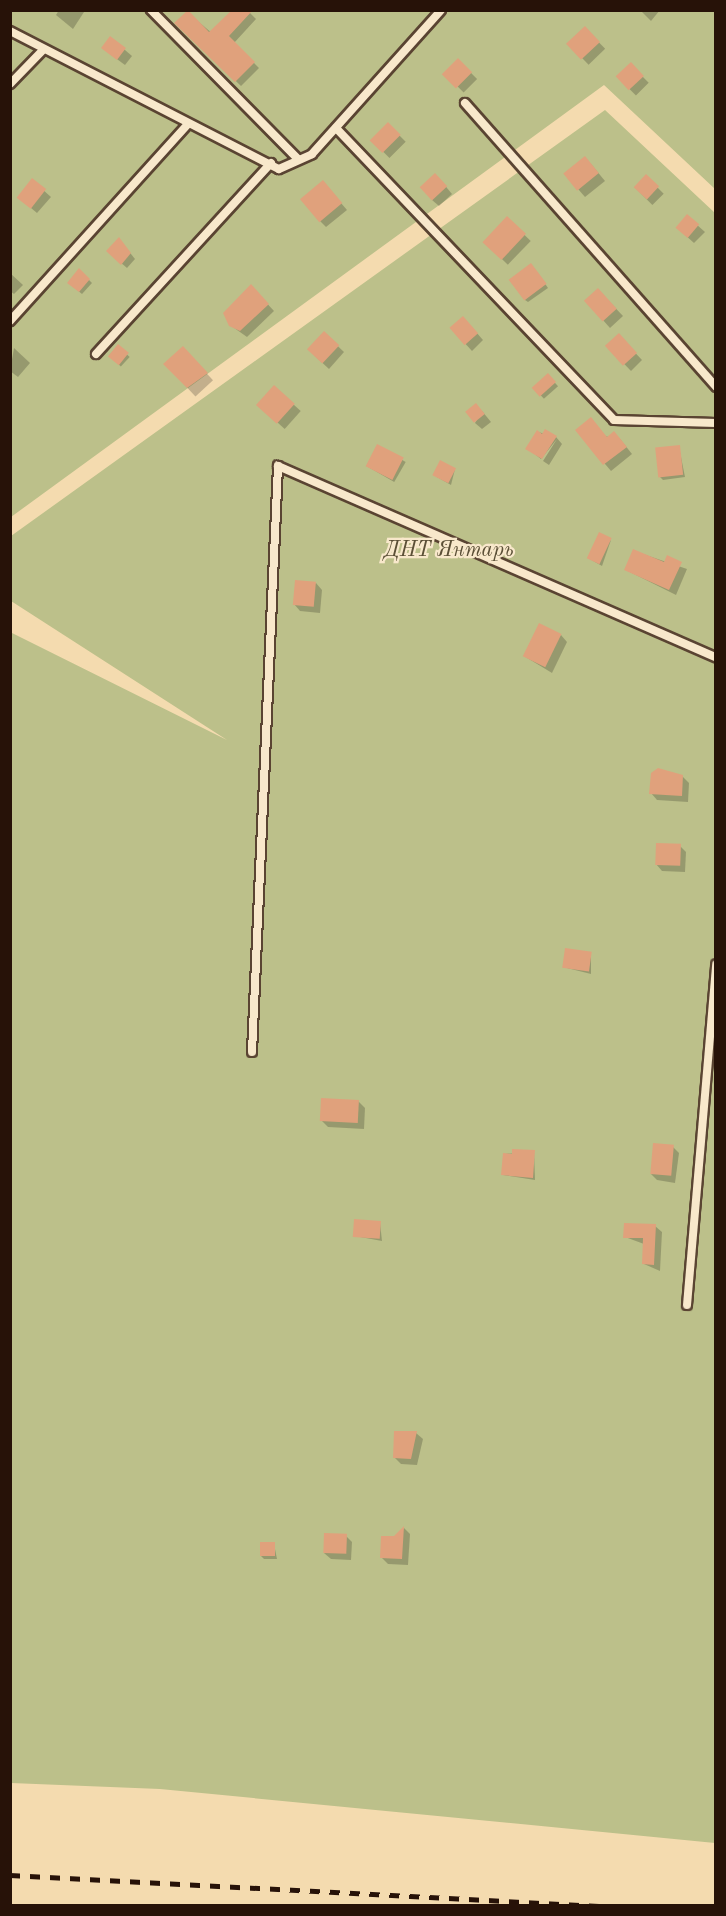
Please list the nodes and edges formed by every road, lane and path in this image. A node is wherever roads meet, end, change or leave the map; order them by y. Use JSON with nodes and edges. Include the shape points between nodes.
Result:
{"nodes":[{"id":1,"x":151,"y":10,"type":"edge"},
{"id":2,"x":441,"y":10,"type":"edge"},
{"id":3,"x":431,"y":14,"type":"edge"},
{"id":4,"x":10,"y":32,"type":"edge"},
{"id":5,"x":43,"y":50,"type":"junction"},
{"id":6,"x":10,"y":84,"type":"edge"},
{"id":7,"x":465,"y":103,"type":"dead end"},
{"id":8,"x":187,"y":125,"type":"junction"},
{"id":9,"x":336,"y":128,"type":"junction"},
{"id":10,"x":297,"y":158,"type":"junction"},
{"id":11,"x":271,"y":163,"type":"junction"},
{"id":12,"x":10,"y":321,"type":"edge"},
{"id":13,"x":96,"y":354,"type":"dead end"},
{"id":14,"x":716,"y":387,"type":"edge"},
{"id":15,"x":716,"y":423,"type":"edge"},
{"id":16,"x":716,"y":657,"type":"edge"},
{"id":17,"x":716,"y":964,"type":"edge"},
{"id":18,"x":252,"y":1052,"type":"dead end"},
{"id":19,"x":687,"y":1305,"type":"dead end"}],
"edges":[{"from":1,"to":10,"type":"lane"},
{"from":2,"to":3,"type":"lane"},
{"from":3,"to":9,"type":"lane"},
{"from":4,"to":5,"type":"lane"},
{"from":5,"to":6,"type":"lane"},
{"from":5,"to":8,"type":"lane"},
{"from":7,"to":14,"type":"lane"},
{"from":8,"to":11,"type":"lane"},
{"from":8,"to":12,"type":"lane"},
{"from":9,"to":10,"type":"lane","via":[[312,154]]},
{"from":9,"to":15,"type":"lane","via":[[614,420]]},
{"from":10,"to":11,"type":"lane","via":[[279,169]]},
{"from":11,"to":13,"type":"lane"},
{"from":16,"to":18,"type":"lane","via":[[278,466]]},
{"from":17,"to":19,"type":"lane"}]}
